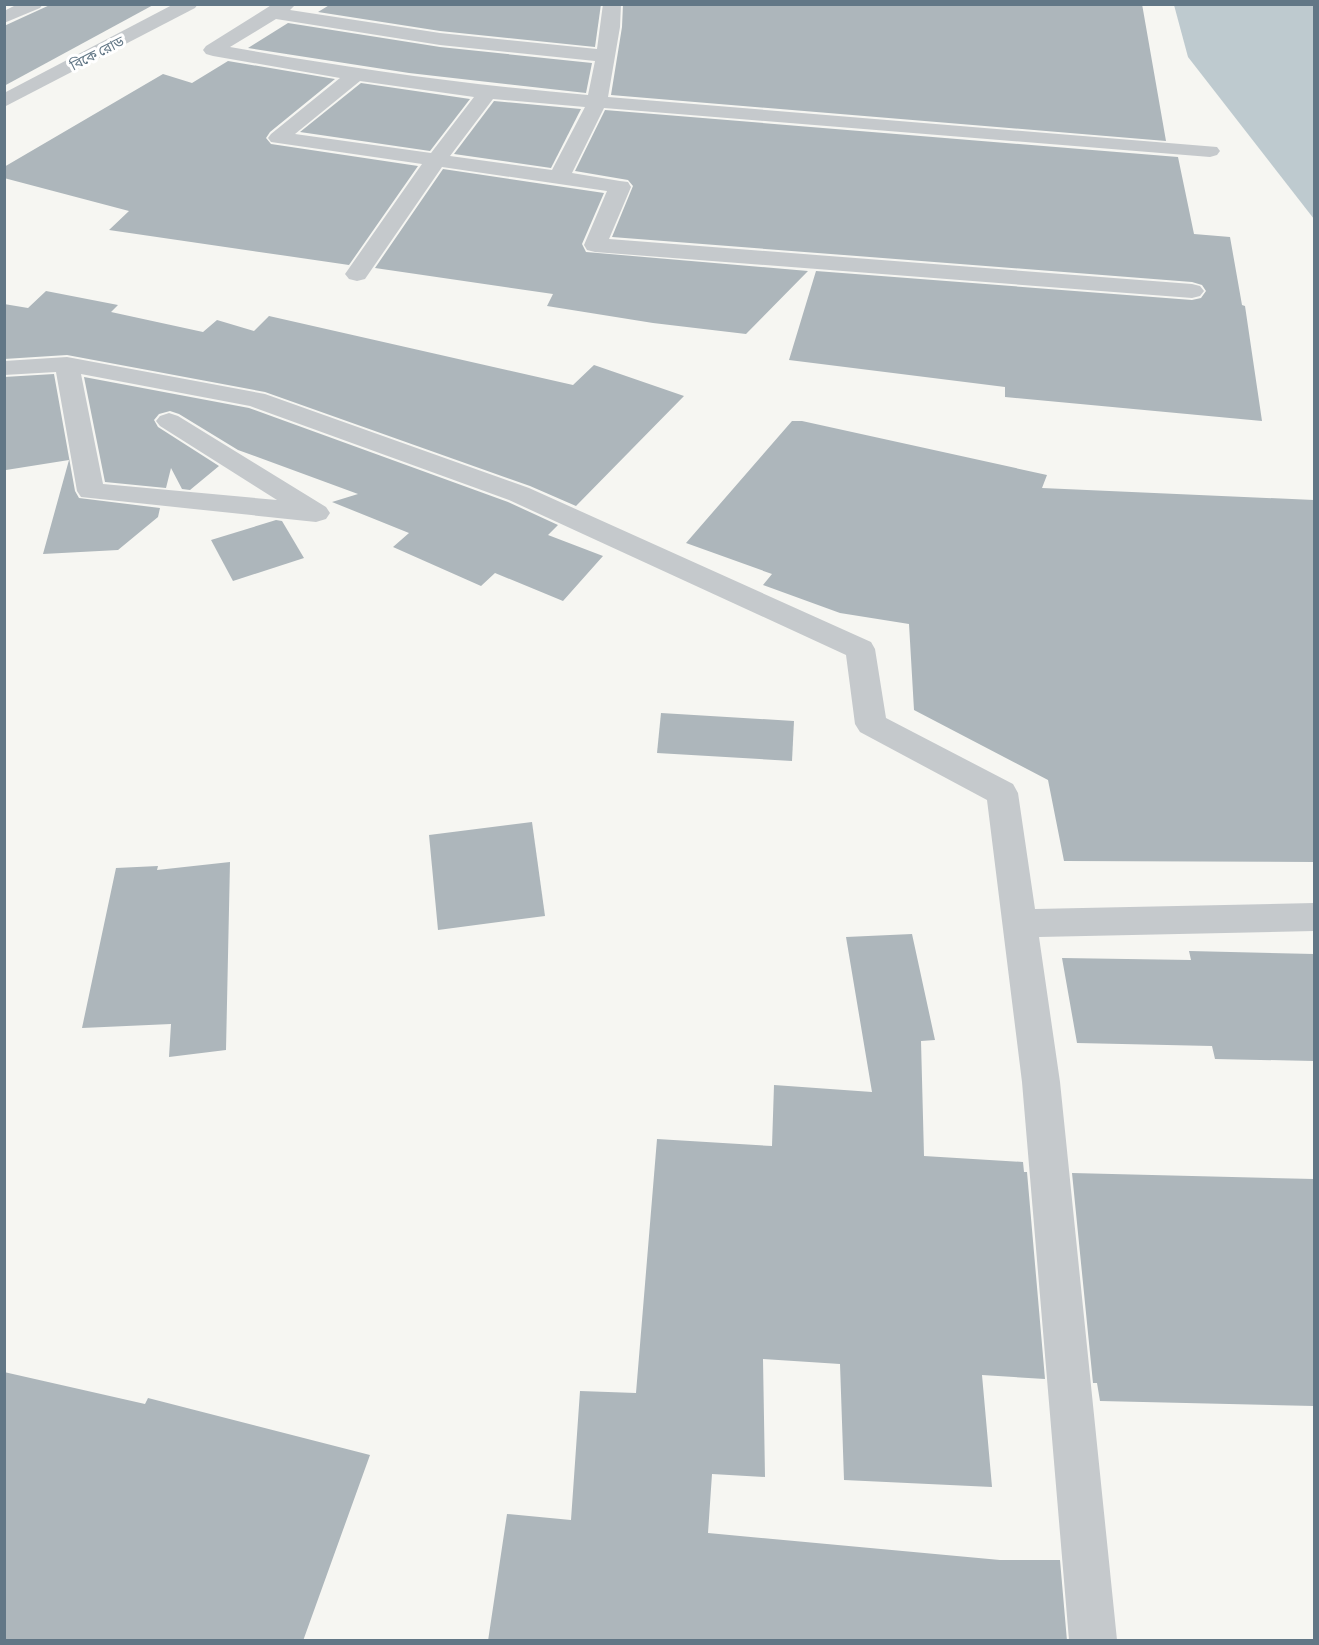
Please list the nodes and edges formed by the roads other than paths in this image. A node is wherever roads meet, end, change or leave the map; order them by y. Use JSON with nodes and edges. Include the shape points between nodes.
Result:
{"nodes":[{"id":1,"x":34,"y":4,"type":"edge"},
{"id":2,"x":189,"y":4,"type":"edge"},
{"id":3,"x":612,"y":4,"type":"edge"},
{"id":4,"x":280,"y":9,"type":"edge"},
{"id":5,"x":4,"y":18,"type":"edge"},
{"id":6,"x":605,"y":56,"type":"junction"},
{"id":7,"x":356,"y":75,"type":"junction"},
{"id":8,"x":488,"y":93,"type":"junction"},
{"id":9,"x":4,"y":101,"type":"edge"},
{"id":10,"x":597,"y":102,"type":"junction"},
{"id":11,"x":1210,"y":152,"type":"dead end"},
{"id":12,"x":436,"y":160,"type":"junction"},
{"id":13,"x":559,"y":177,"type":"junction"},
{"id":14,"x":357,"y":274,"type":"dead end"},
{"id":15,"x":1192,"y":291,"type":"dead end"},
{"id":16,"x":67,"y":364,"type":"junction"},
{"id":17,"x":4,"y":368,"type":"edge"},
{"id":18,"x":169,"y":421,"type":"dead end"},
{"id":19,"x":1314,"y":917,"type":"edge"},
{"id":20,"x":1020,"y":923,"type":"junction"},
{"id":21,"x":1093,"y":1641,"type":"edge"}],
"edges":[{"from":1,"to":5,"type":"street"},
{"from":2,"to":9,"type":"street","name":"বিকে রোড"},
{"from":3,"to":6,"type":"street"},
{"from":4,"to":6,"type":"street","via":[[440,39]]},
{"from":4,"to":7,"type":"street","via":[[213,50]]},
{"from":6,"to":10,"type":"street"},
{"from":7,"to":8,"type":"street"},
{"from":7,"to":12,"type":"street","via":[[278,138]]},
{"from":8,"to":10,"type":"street"},
{"from":8,"to":12,"type":"street"},
{"from":10,"to":11,"type":"street"},
{"from":10,"to":13,"type":"street"},
{"from":12,"to":13,"type":"street"},
{"from":12,"to":14,"type":"street"},
{"from":13,"to":15,"type":"street","via":[[620,187],[594,245]]},
{"from":16,"to":17,"type":"street"},
{"from":16,"to":18,"type":"street","via":[[91,491],[316,513]]},
{"from":16,"to":20,"type":"street","via":[[267,403],[519,494],[860,649],[871,724],[1002,793]]},
{"from":19,"to":20,"type":"street"},
{"from":20,"to":21,"type":"street","via":[[1042,1093]]}]}
